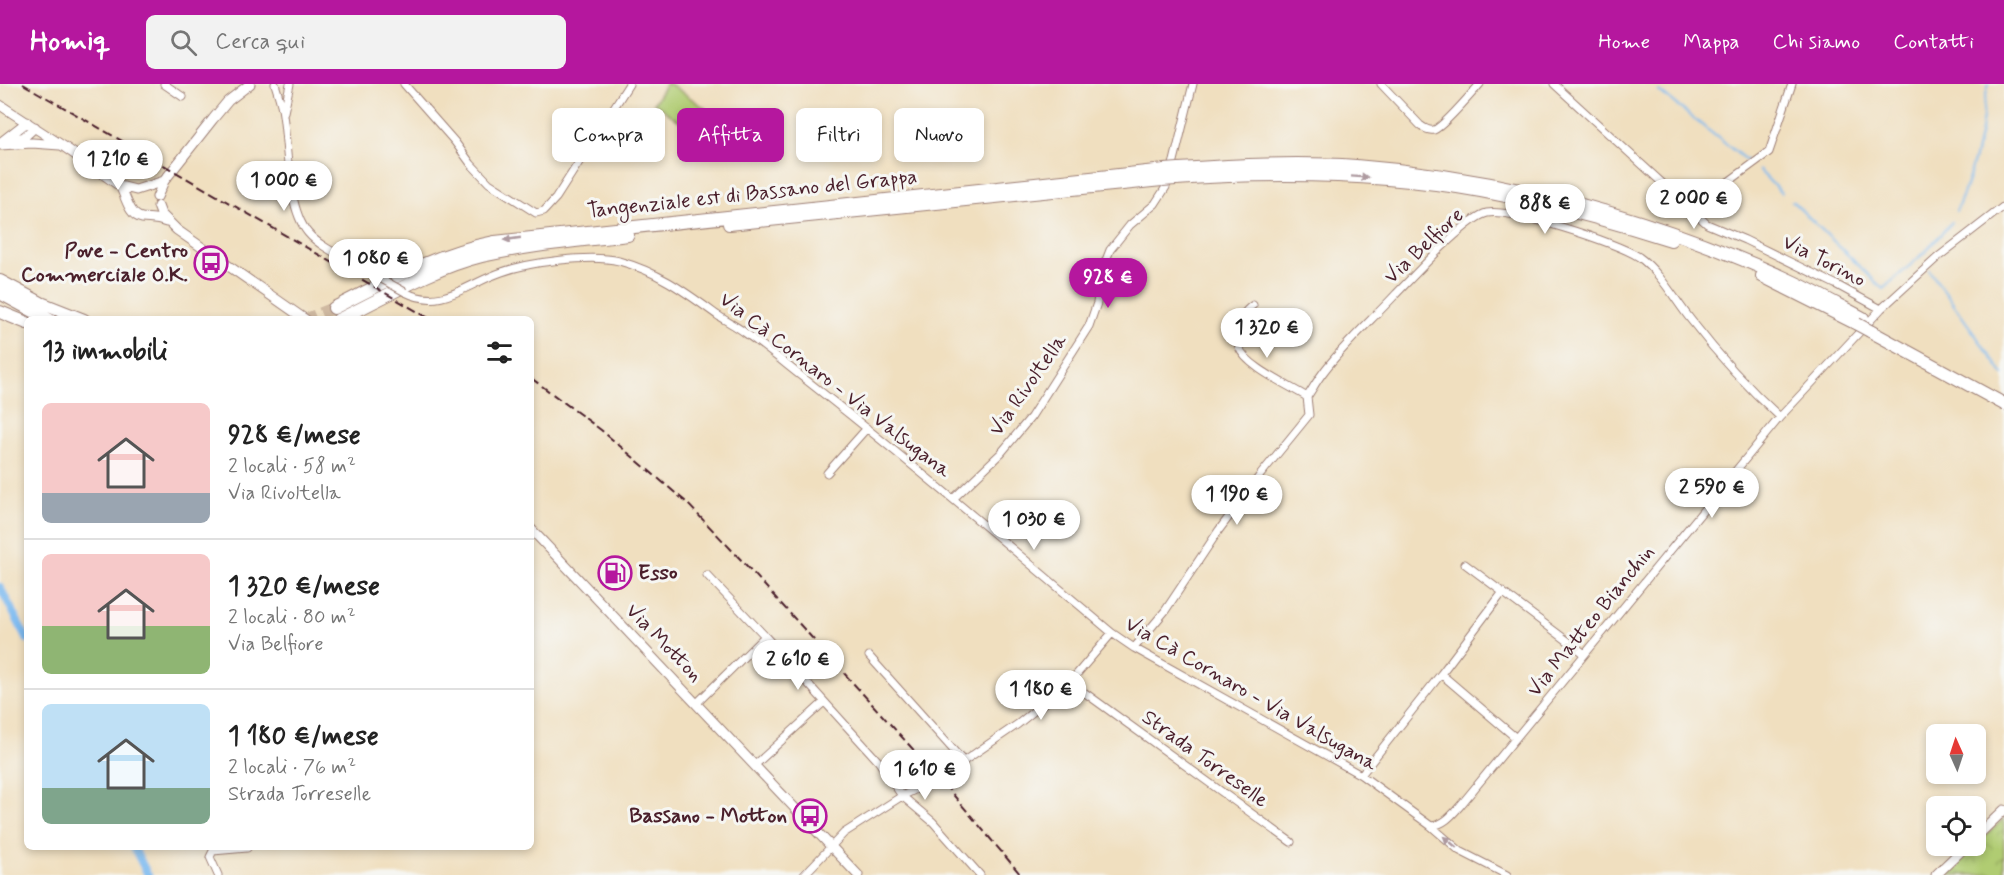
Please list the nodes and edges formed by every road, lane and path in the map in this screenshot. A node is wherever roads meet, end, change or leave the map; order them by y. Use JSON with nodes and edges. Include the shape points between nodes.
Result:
{"nodes":[{"id":1,"x":164,"y":84,"type":"edge"},
{"id":2,"x":250,"y":84,"type":"edge"},
{"id":3,"x":275,"y":84,"type":"edge"},
{"id":4,"x":290,"y":84,"type":"edge"},
{"id":5,"x":404,"y":84,"type":"edge"},
{"id":6,"x":629,"y":84,"type":"edge"},
{"id":7,"x":1193,"y":84,"type":"edge"},
{"id":8,"x":1381,"y":84,"type":"edge"},
{"id":9,"x":1480,"y":84,"type":"edge"},
{"id":10,"x":1554,"y":84,"type":"edge"},
{"id":11,"x":1792,"y":84,"type":"edge"},
{"id":12,"x":183,"y":97,"type":"dead end"},
{"id":13,"x":0,"y":105,"type":"edge"},
{"id":14,"x":283,"y":115,"type":"junction"},
{"id":15,"x":31,"y":124,"type":"junction"},
{"id":16,"x":0,"y":144,"type":"edge"},
{"id":17,"x":63,"y":146,"type":"junction"},
{"id":18,"x":164,"y":181,"type":"junction"},
{"id":19,"x":120,"y":186,"type":"junction"},
{"id":20,"x":141,"y":189,"type":"junction"},
{"id":21,"x":157,"y":202,"type":"junction"},
{"id":22,"x":129,"y":205,"type":"junction"},
{"id":23,"x":2004,"y":206,"type":"edge"},
{"id":24,"x":1690,"y":210,"type":"junction"},
{"id":25,"x":149,"y":217,"type":"junction"},
{"id":26,"x":168,"y":223,"type":"junction"},
{"id":27,"x":0,"y":271,"type":"edge"},
{"id":28,"x":0,"y":281,"type":"edge"},
{"id":29,"x":0,"y":293,"type":"edge"},
{"id":30,"x":24,"y":295,"type":"junction"},
{"id":31,"x":1253,"y":305,"type":"dead end"},
{"id":32,"x":1881,"y":309,"type":"junction"},
{"id":33,"x":0,"y":312,"type":"edge"},
{"id":34,"x":336,"y":314,"type":"tunnel mouth"},
{"id":35,"x":43,"y":316,"type":"edge"},
{"id":36,"x":74,"y":316,"type":"edge"},
{"id":37,"x":300,"y":316,"type":"edge"},
{"id":38,"x":24,"y":322,"type":"edge"},
{"id":39,"x":1873,"y":328,"type":"junction"},
{"id":40,"x":2004,"y":396,"type":"edge"},
{"id":41,"x":1307,"y":397,"type":"junction"},
{"id":42,"x":2004,"y":404,"type":"edge"},
{"id":43,"x":1780,"y":417,"type":"junction"},
{"id":44,"x":867,"y":428,"type":"junction"},
{"id":45,"x":827,"y":473,"type":"dead end"},
{"id":46,"x":953,"y":499,"type":"junction"},
{"id":47,"x":534,"y":532,"type":"edge"},
{"id":48,"x":1465,"y":564,"type":"dead end"},
{"id":49,"x":706,"y":575,"type":"dead end"},
{"id":50,"x":1503,"y":592,"type":"junction"},
{"id":51,"x":1112,"y":633,"type":"junction"},
{"id":52,"x":765,"y":636,"type":"junction"},
{"id":53,"x":1134,"y":648,"type":"junction"},
{"id":54,"x":1585,"y":654,"type":"junction"},
{"id":55,"x":869,"y":656,"type":"dead end"},
{"id":56,"x":1442,"y":674,"type":"junction"},
{"id":57,"x":1070,"y":682,"type":"junction"},
{"id":58,"x":824,"y":702,"type":"junction"},
{"id":59,"x":697,"y":703,"type":"junction"},
{"id":60,"x":1516,"y":738,"type":"junction"},
{"id":61,"x":963,"y":762,"type":"junction"},
{"id":62,"x":755,"y":765,"type":"junction"},
{"id":63,"x":1361,"y":775,"type":"junction"},
{"id":64,"x":942,"y":776,"type":"dead end"},
{"id":65,"x":935,"y":780,"type":"dead end"},
{"id":66,"x":902,"y":796,"type":"junction"},
{"id":67,"x":2004,"y":810,"type":"edge"},
{"id":68,"x":1431,"y":826,"type":"junction"},
{"id":69,"x":1986,"y":827,"type":"edge"},
{"id":70,"x":1291,"y":842,"type":"dead end"},
{"id":71,"x":831,"y":847,"type":"junction"},
{"id":72,"x":224,"y":850,"type":"edge"},
{"id":73,"x":1956,"y":856,"type":"edge"},
{"id":74,"x":218,"y":875,"type":"edge"},
{"id":75,"x":804,"y":875,"type":"edge"},
{"id":76,"x":858,"y":875,"type":"edge"},
{"id":77,"x":980,"y":875,"type":"edge"},
{"id":78,"x":1507,"y":875,"type":"edge"},
{"id":79,"x":1936,"y":875,"type":"edge"}],
"edges":[{"from":1,"to":12,"type":"street"},
{"from":2,"to":18,"type":"main road","via":[[228,101]]},
{"from":3,"to":14,"type":"street"},
{"from":4,"to":14,"type":"street"},
{"from":5,"to":6,"type":"street","via":[[489,183],[537,213],[556,198]]},
{"from":7,"to":46,"type":"street","name":"Via Rivoltella","via":[[1166,188],[1110,249],[1089,326],[1031,417],[1001,453]]},
{"from":8,"to":9,"type":"street","via":[[1420,125],[1434,130]]},
{"from":10,"to":24,"type":"street","name":"Via Torino"},
{"from":11,"to":24,"type":"street","via":[[1769,152]]},
{"from":13,"to":15,"type":"main road"},
{"from":14,"to":44,"type":"street","name":"Via Cà Cornaro - Via Valsugana","bridge":true,"via":[[297,212],[307,232],[405,292],[431,300],[505,271],[564,261],[616,260],[644,268],[683,289],[742,330]]},
{"from":15,"to":16,"type":"main road"},
{"from":15,"to":17,"type":"main road"},
{"from":16,"to":17,"type":"main road"},
{"from":17,"to":19,"type":"main road"},
{"from":18,"to":20,"type":"main road"},
{"from":18,"to":21,"type":"main road"},
{"from":19,"to":20,"type":"main road"},
{"from":19,"to":22,"type":"main road"},
{"from":20,"to":21,"type":"main road","via":[[152,191]]},
{"from":20,"to":22,"type":"main road","via":[[130,196]]},
{"from":21,"to":25,"type":"main road"},
{"from":21,"to":26,"type":"main road"},
{"from":22,"to":25,"type":"main road","via":[[135,215]]},
{"from":23,"to":32,"type":"street","name":"Via Matteo Bianchin","via":[[1938,257]]},
{"from":24,"to":32,"type":"street","name":"Via Torino","via":[[1707,224]]},
{"from":25,"to":26,"type":"main road"},
{"from":26,"to":37,"type":"main road"},
{"from":27,"to":30,"type":"highway"},
{"from":28,"to":30,"type":"highway"},
{"from":29,"to":35,"type":"highway"},
{"from":30,"to":36,"type":"highway"},
{"from":31,"to":41,"type":"street","via":[[1240,319],[1239,347],[1258,369]]},
{"from":32,"to":43,"type":"street","name":"Via Matteo Bianchin"},
{"from":33,"to":38,"type":"highway"},
{"from":34,"to":39,"type":"highway","name":"Tangenziale est di Bassano del Grappa","bridge":true,"via":[[434,259],[495,242],[1246,164],[1356,166],[1536,193],[1630,218],[1731,254],[1796,283]]},
{"from":39,"to":40,"type":"highway","name":"Tangenziale est di Bassano del Grappa"},
{"from":39,"to":42,"type":"highway","name":"Tangenziale est di Bassano del Grappa"},
{"from":41,"to":43,"type":"street","name":"Via Belfiore","via":[[1352,338],[1429,260],[1473,220],[1487,213],[1503,213],[1589,236],[1640,258],[1717,353]]},
{"from":41,"to":53,"type":"street","via":[[1309,415],[1260,474],[1165,611]]},
{"from":43,"to":54,"type":"street","name":"Via Matteo Bianchin"},
{"from":44,"to":45,"type":"street"},
{"from":44,"to":46,"type":"street","name":"Via Cà Cornaro - Via Valsugana"},
{"from":46,"to":51,"type":"street","name":"Via Cà Cornaro - Via Valsugana"},
{"from":47,"to":59,"type":"main road","name":"Via Motton"},
{"from":48,"to":50,"type":"street"},
{"from":49,"to":52,"type":"street"},
{"from":50,"to":54,"type":"street"},
{"from":50,"to":56,"type":"street"},
{"from":51,"to":53,"type":"street","name":"Via Cà Cornaro - Via Valsugana"},
{"from":51,"to":57,"type":"street"},
{"from":52,"to":58,"type":"street"},
{"from":52,"to":59,"type":"street","name":"Via Motton"},
{"from":53,"to":63,"type":"street","name":"Via Cà Cornaro - Via Valsugana"},
{"from":54,"to":60,"type":"street","name":"Via Matteo Bianchin"},
{"from":55,"to":61,"type":"street"},
{"from":56,"to":60,"type":"street"},
{"from":56,"to":63,"type":"street"},
{"from":57,"to":61,"type":"street"},
{"from":57,"to":70,"type":"street","name":"Strada Torreselle"},
{"from":58,"to":62,"type":"street"},
{"from":58,"to":66,"type":"street","via":[[879,762]]},
{"from":59,"to":62,"type":"main road","name":"Via Motton"},
{"from":60,"to":68,"type":"street","name":"Via Matteo Bianchin","via":[[1449,819]]},
{"from":61,"to":64,"type":"street"},
{"from":62,"to":71,"type":"main road","name":"Via Motton"},
{"from":63,"to":68,"type":"street","name":"Via Cà Cornaro - Via Valsugana"},
{"from":65,"to":66,"type":"street"},
{"from":66,"to":71,"type":"street","via":[[844,833]]},
{"from":66,"to":77,"type":"street","via":[[933,822]]},
{"from":67,"to":69,"type":"main road"},
{"from":78,"to":68,"type":"street","name":"Via Cà Cornaro - Via Valsugana","one_way":true,"via":[[1460,851]]},
{"from":71,"to":75,"type":"street"},
{"from":71,"to":76,"type":"main road","name":"Via Motton"},
{"from":72,"to":74,"type":"street","via":[[213,851],[210,857]]},
{"from":73,"to":79,"type":"main road"}]}
